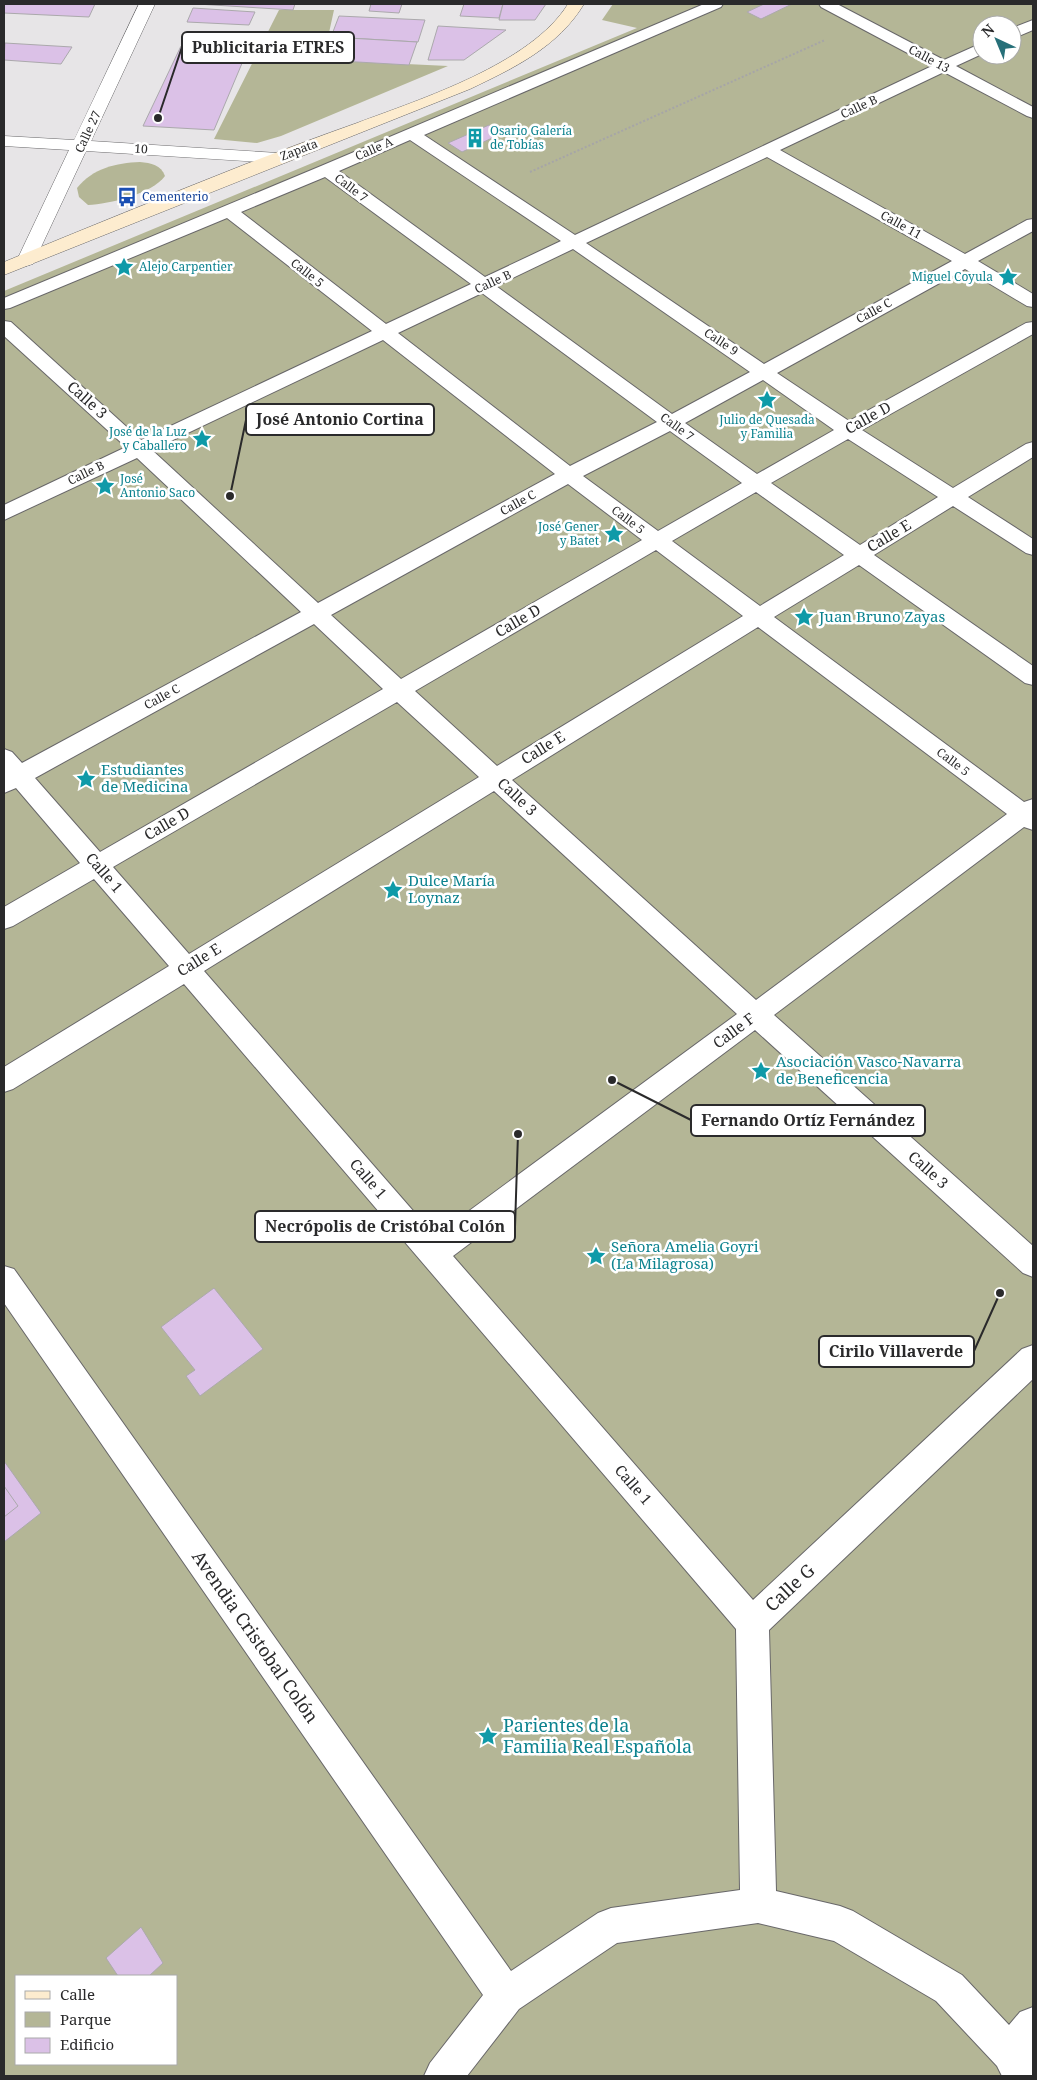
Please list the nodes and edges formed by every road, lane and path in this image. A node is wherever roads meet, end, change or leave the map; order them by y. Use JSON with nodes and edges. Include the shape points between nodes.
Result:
{"nodes":[{"id":1,"x":147,"y":4,"type":"edge"},
{"id":2,"x":576,"y":4,"type":"edge"},
{"id":3,"x":716,"y":4,"type":"edge"},
{"id":4,"x":826,"y":4,"type":"edge"},
{"id":5,"x":862,"y":23,"type":"junction"},
{"id":6,"x":972,"y":53,"type":"edge"},
{"id":7,"x":943,"y":67,"type":"junction"},
{"id":8,"x":1033,"y":113,"type":"edge"},
{"id":9,"x":410,"y":133,"type":"junction"},
{"id":10,"x":4,"y":141,"type":"edge"},
{"id":11,"x":82,"y":145,"type":"junction"},
{"id":12,"x":767,"y":150,"type":"junction"},
{"id":13,"x":278,"y":158,"type":"junction"},
{"id":14,"x":326,"y":170,"type":"junction"},
{"id":15,"x":495,"y":188,"type":"junction"},
{"id":16,"x":229,"y":211,"type":"junction"},
{"id":17,"x":1033,"y":224,"type":"edge"},
{"id":18,"x":575,"y":243,"type":"junction"},
{"id":19,"x":26,"y":260,"type":"junction"},
{"id":20,"x":965,"y":261,"type":"junction"},
{"id":21,"x":4,"y":269,"type":"edge"},
{"id":22,"x":484,"y":286,"type":"junction"},
{"id":23,"x":1033,"y":302,"type":"edge"},
{"id":24,"x":4,"y":304,"type":"edge"},
{"id":25,"x":4,"y":326,"type":"edge"},
{"id":26,"x":1033,"y":326,"type":"edge"},
{"id":27,"x":384,"y":333,"type":"junction"},
{"id":28,"x":765,"y":372,"type":"junction"},
{"id":29,"x":671,"y":423,"type":"junction"},
{"id":30,"x":848,"y":430,"type":"junction"},
{"id":31,"x":140,"y":447,"type":"junction"},
{"id":32,"x":1033,"y":448,"type":"edge"},
{"id":33,"x":569,"y":475,"type":"junction"},
{"id":34,"x":757,"y":484,"type":"junction"},
{"id":35,"x":954,"y":496,"type":"junction"},
{"id":36,"x":4,"y":513,"type":"edge"},
{"id":37,"x":657,"y":541,"type":"junction"},
{"id":38,"x":1033,"y":548,"type":"edge"},
{"id":39,"x":858,"y":554,"type":"junction"},
{"id":40,"x":318,"y":612,"type":"junction"},
{"id":41,"x":758,"y":616,"type":"junction"},
{"id":42,"x":1033,"y":677,"type":"edge"},
{"id":43,"x":400,"y":690,"type":"junction"},
{"id":44,"x":9,"y":772,"type":"edge"},
{"id":45,"x":496,"y":777,"type":"junction"},
{"id":46,"x":1030,"y":815,"type":"edge"},
{"id":47,"x":97,"y":865,"type":"junction"},
{"id":48,"x":4,"y":919,"type":"edge"},
{"id":49,"x":186,"y":968,"type":"junction"},
{"id":50,"x":755,"y":1016,"type":"junction"},
{"id":51,"x":4,"y":1081,"type":"edge"},
{"id":52,"x":434,"y":1254,"type":"junction"},
{"id":53,"x":1033,"y":1264,"type":"edge"},
{"id":54,"x":4,"y":1279,"type":"edge"},
{"id":55,"x":1033,"y":1359,"type":"edge"},
{"id":56,"x":752,"y":1624,"type":"junction"},
{"id":57,"x":758,"y":1905,"type":"junction"},
{"id":58,"x":506,"y":1996,"type":"junction"},
{"id":59,"x":1033,"y":2025,"type":"edge"},
{"id":60,"x":1016,"y":2065,"type":"edge"},
{"id":61,"x":443,"y":2076,"type":"edge"}],
"edges":[{"from":1,"to":11,"type":"street","name":"Calle 27"},
{"from":2,"to":13,"type":"main road","name":"Zapata","via":[[569,17],[554,32],[512,62],[468,85]]},
{"from":3,"to":9,"type":"lane","name":"Calle A"},
{"from":4,"to":5,"type":"lane","name":"Calle 13"},
{"from":5,"to":7,"type":"lane","name":"Calle 13"},
{"from":5,"to":15,"type":"path"},
{"from":6,"to":7,"type":"lane","name":"Calle B"},
{"from":7,"to":8,"type":"lane","name":"Calle 13"},
{"from":7,"to":12,"type":"lane","name":"Calle B"},
{"from":9,"to":14,"type":"lane","name":"Calle A"},
{"from":9,"to":15,"type":"lane","name":"Calle 9"},
{"from":10,"to":11,"type":"street","name":"10"},
{"from":11,"to":13,"type":"street","name":"10"},
{"from":11,"to":19,"type":"street","name":"Calle 27"},
{"from":12,"to":18,"type":"lane","name":"Calle B"},
{"from":12,"to":20,"type":"lane","name":"Calle 11"},
{"from":13,"to":19,"type":"main road","name":"Zapata"},
{"from":14,"to":16,"type":"lane","name":"Calle A"},
{"from":14,"to":22,"type":"lane","name":"Calle 7"},
{"from":15,"to":18,"type":"lane","name":"Calle 9"},
{"from":16,"to":24,"type":"lane","name":"Calle A"},
{"from":16,"to":27,"type":"lane","name":"Calle 5"},
{"from":17,"to":20,"type":"lane","name":"Calle C"},
{"from":18,"to":22,"type":"lane","name":"Calle B"},
{"from":18,"to":28,"type":"lane","name":"Calle 9"},
{"from":19,"to":21,"type":"main road","name":"Zapata"},
{"from":20,"to":23,"type":"lane","name":"Calle 11"},
{"from":20,"to":28,"type":"lane","name":"Calle C"},
{"from":22,"to":27,"type":"lane","name":"Calle B"},
{"from":22,"to":29,"type":"lane","name":"Calle 7"},
{"from":25,"to":31,"type":"lane","name":"Calle 3"},
{"from":26,"to":30,"type":"lane","name":"Calle D"},
{"from":27,"to":31,"type":"lane","name":"Calle B"},
{"from":27,"to":33,"type":"lane","name":"Calle 5"},
{"from":28,"to":29,"type":"lane","name":"Calle C"},
{"from":28,"to":30,"type":"lane","name":"Calle 9"},
{"from":29,"to":33,"type":"lane","name":"Calle C"},
{"from":29,"to":34,"type":"lane","name":"Calle 7"},
{"from":30,"to":34,"type":"lane","name":"Calle D"},
{"from":30,"to":35,"type":"lane","name":"Calle 9"},
{"from":31,"to":36,"type":"lane","name":"Calle B"},
{"from":31,"to":40,"type":"lane","name":"Calle 3"},
{"from":32,"to":35,"type":"lane","name":"Calle E"},
{"from":33,"to":37,"type":"lane","name":"Calle 5"},
{"from":33,"to":40,"type":"lane","name":"Calle C"},
{"from":34,"to":37,"type":"lane","name":"Calle D"},
{"from":34,"to":39,"type":"lane","name":"Calle 7"},
{"from":35,"to":38,"type":"lane","name":"Calle 9"},
{"from":35,"to":39,"type":"lane","name":"Calle E"},
{"from":37,"to":41,"type":"lane","name":"Calle 5"},
{"from":37,"to":43,"type":"lane","name":"Calle D"},
{"from":39,"to":41,"type":"lane","name":"Calle E"},
{"from":39,"to":42,"type":"lane","name":"Calle 7"},
{"from":40,"to":43,"type":"lane","name":"Calle 3"},
{"from":40,"to":44,"type":"lane","name":"Calle C"},
{"from":41,"to":45,"type":"lane","name":"Calle E"},
{"from":41,"to":46,"type":"lane","name":"Calle 5"},
{"from":43,"to":45,"type":"lane","name":"Calle 3"},
{"from":43,"to":47,"type":"lane","name":"Calle D"},
{"from":44,"to":47,"type":"lane","name":"Calle 1"},
{"from":45,"to":49,"type":"lane","name":"Calle E"},
{"from":45,"to":50,"type":"lane","name":"Calle 3"},
{"from":46,"to":50,"type":"lane","name":"Calle F"},
{"from":47,"to":48,"type":"lane","name":"Calle D"},
{"from":47,"to":49,"type":"lane","name":"Calle 1"},
{"from":49,"to":51,"type":"lane","name":"Calle E"},
{"from":49,"to":52,"type":"lane","name":"Calle 1"},
{"from":50,"to":52,"type":"lane","name":"Calle F"},
{"from":50,"to":53,"type":"lane","name":"Calle 3"},
{"from":52,"to":56,"type":"lane","name":"Calle 1"},
{"from":54,"to":58,"type":"lane","name":"Avendia Cristobal Colón"},
{"from":55,"to":56,"type":"lane","name":"Calle G"},
{"from":56,"to":57,"type":"lane","name":"Calle G"},
{"from":57,"to":58,"type":"lane","via":[[611,1926]]},
{"from":57,"to":60,"type":"lane","via":[[840,1924],[949,1988]]},
{"from":58,"to":61,"type":"lane"},
{"from":59,"to":60,"type":"lane"}]}
